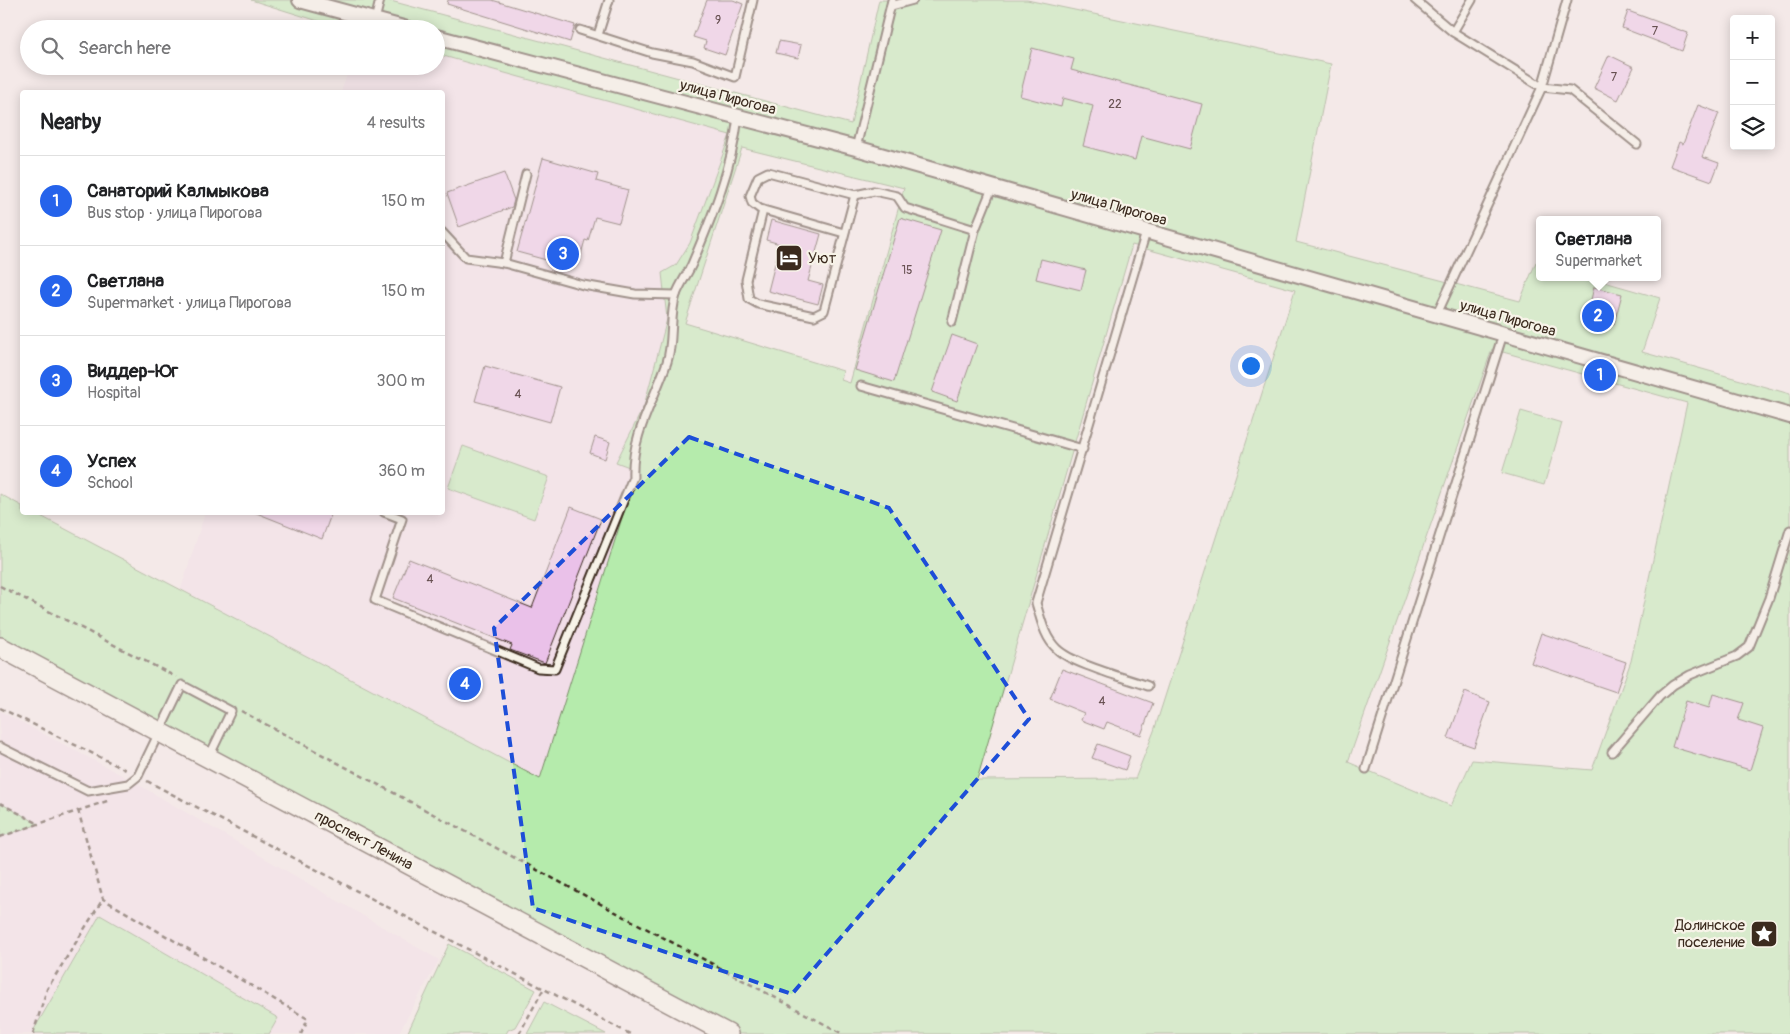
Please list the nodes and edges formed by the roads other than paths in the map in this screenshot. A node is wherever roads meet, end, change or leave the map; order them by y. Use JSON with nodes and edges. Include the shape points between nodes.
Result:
{"nodes":[{"id":1,"x":300,"y":0,"type":"edge"},
{"id":2,"x":380,"y":0,"type":"edge"},
{"id":3,"x":609,"y":0,"type":"edge"},
{"id":4,"x":754,"y":0,"type":"edge"},
{"id":5,"x":913,"y":0,"type":"edge"},
{"id":6,"x":1415,"y":0,"type":"edge"},
{"id":7,"x":1472,"y":0,"type":"edge"},
{"id":8,"x":1567,"y":0,"type":"edge"},
{"id":9,"x":892,"y":3,"type":"edge"},
{"id":10,"x":375,"y":20,"type":"joint"},
{"id":11,"x":580,"y":30,"type":"dead end"},
{"id":12,"x":1453,"y":32,"type":"junction"},
{"id":13,"x":598,"y":35,"type":"junction"},
{"id":14,"x":445,"y":39,"type":"edge"},
{"id":15,"x":1542,"y":87,"type":"junction"},
{"id":16,"x":738,"y":116,"type":"junction"},
{"id":17,"x":1638,"y":144,"type":"dead end"},
{"id":18,"x":856,"y":148,"type":"junction"},
{"id":19,"x":526,"y":174,"type":"dead end"},
{"id":20,"x":992,"y":188,"type":"junction"},
{"id":21,"x":855,"y":195,"type":"junction"},
{"id":22,"x":763,"y":210,"type":"junction"},
{"id":23,"x":975,"y":230,"type":"junction"},
{"id":24,"x":1146,"y":232,"type":"junction"},
{"id":25,"x":844,"y":233,"type":"junction"},
{"id":26,"x":445,"y":235,"type":"edge"},
{"id":27,"x":504,"y":263,"type":"junction"},
{"id":28,"x":676,"y":295,"type":"junction"},
{"id":29,"x":1437,"y":314,"type":"junction"},
{"id":30,"x":952,"y":322,"type":"dead end"},
{"id":31,"x":1502,"y":334,"type":"junction"},
{"id":32,"x":861,"y":386,"type":"dead end"},
{"id":33,"x":1790,"y":416,"type":"edge"},
{"id":34,"x":1083,"y":449,"type":"junction"},
{"id":35,"x":392,"y":515,"type":"edge"},
{"id":36,"x":1790,"y":530,"type":"edge"},
{"id":37,"x":0,"y":647,"type":"edge"},
{"id":38,"x":1148,"y":686,"type":"dead end"},
{"id":39,"x":160,"y":731,"type":"junction"},
{"id":40,"x":0,"y":747,"type":"edge"},
{"id":41,"x":1612,"y":752,"type":"dead end"},
{"id":42,"x":209,"y":757,"type":"junction"},
{"id":43,"x":1366,"y":769,"type":"dead end"},
{"id":44,"x":728,"y":1034,"type":"edge"}],
"edges":[{"from":1,"to":10,"type":"street"},
{"from":2,"to":10,"type":"lane"},
{"from":3,"to":13,"type":"lane"},
{"from":4,"to":13,"type":"lane","via":[[735,77],[693,61],[652,53]]},
{"from":5,"to":9,"type":"lane"},
{"from":6,"to":12,"type":"lane"},
{"from":7,"to":12,"type":"lane"},
{"from":8,"to":15,"type":"lane"},
{"from":9,"to":18,"type":"lane"},
{"from":11,"to":13,"type":"lane"},
{"from":12,"to":15,"type":"lane"},
{"from":14,"to":16,"type":"street","name":"улица Пирогова"},
{"from":15,"to":17,"type":"lane","via":[[1570,90]]},
{"from":15,"to":29,"type":"lane"},
{"from":16,"to":18,"type":"street","name":"улица Пирогова"},
{"from":16,"to":28,"type":"lane","via":[[735,145],[720,193]]},
{"from":18,"to":20,"type":"street","name":"улица Пирогова"},
{"from":19,"to":27,"type":"lane"},
{"from":20,"to":23,"type":"lane"},
{"from":20,"to":24,"type":"street","name":"улица Пирогова"},
{"from":21,"to":22,"type":"lane","via":[[768,172],[758,177],[750,196],[752,203]]},
{"from":21,"to":23,"type":"lane","via":[[874,191],[897,196],[904,208]]},
{"from":21,"to":25,"type":"lane"},
{"from":22,"to":25,"type":"lane"},
{"from":22,"to":25,"type":"lane","via":[[746,280],[749,299],[758,304],[819,316],[824,311]]},
{"from":23,"to":30,"type":"lane"},
{"from":24,"to":29,"type":"street","name":"улица Пирогова"},
{"from":24,"to":34,"type":"lane"},
{"from":26,"to":27,"type":"lane","via":[[466,258]]},
{"from":27,"to":28,"type":"lane","via":[[583,286],[635,294]]},
{"from":28,"to":35,"type":"lane","via":[[667,360],[638,434],[632,459],[633,477],[555,669],[538,668],[375,600],[402,519]]},
{"from":29,"to":31,"type":"street","name":"улица Пирогова"},
{"from":31,"to":33,"type":"street","name":"улица Пирогова"},
{"from":31,"to":43,"type":"lane"},
{"from":32,"to":34,"type":"lane"},
{"from":34,"to":38,"type":"lane","via":[[1036,603],[1045,633],[1057,649],[1069,657]]},
{"from":36,"to":41,"type":"lane","via":[[1769,598],[1749,647],[1737,656],[1673,685]]},
{"from":37,"to":39,"type":"main road","name":"проспект Ленина"},
{"from":39,"to":40,"type":"lane","via":[[138,776],[128,784],[88,790]]},
{"from":39,"to":42,"type":"main road","name":"проспект Ленина"},
{"from":39,"to":42,"type":"lane","via":[[182,685],[231,712]]},
{"from":42,"to":44,"type":"main road","name":"проспект Ленина"}]}
